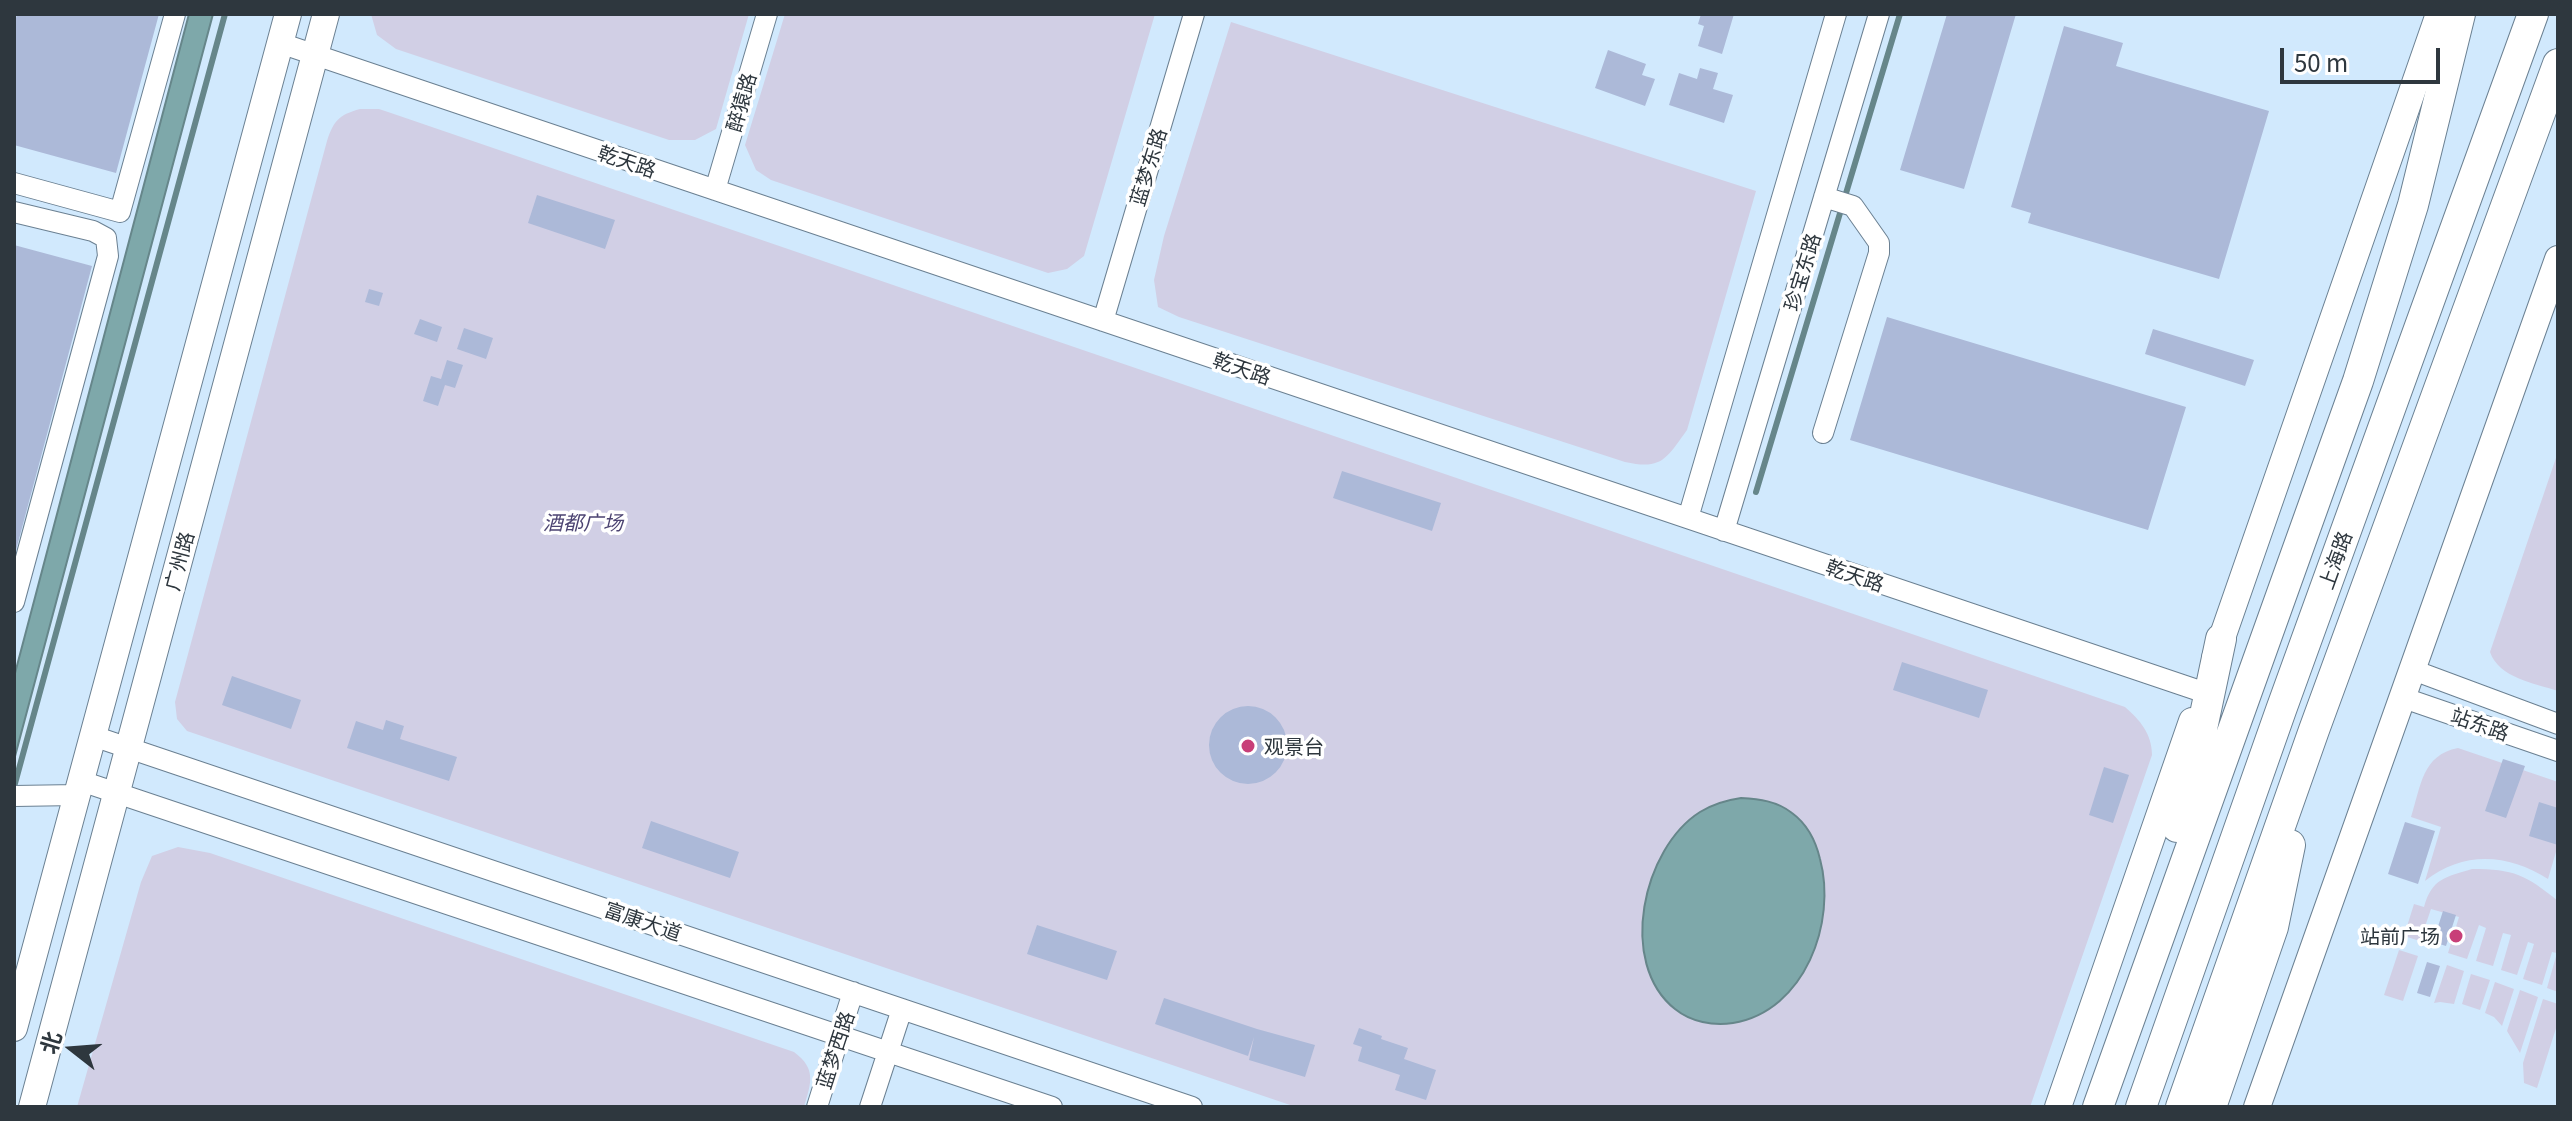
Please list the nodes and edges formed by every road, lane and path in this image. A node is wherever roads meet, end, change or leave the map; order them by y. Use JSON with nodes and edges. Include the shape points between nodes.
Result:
{"nodes":[{"id":1,"x":175,"y":14,"type":"edge"},
{"id":2,"x":288,"y":14,"type":"edge"},
{"id":3,"x":326,"y":14,"type":"edge"},
{"id":4,"x":767,"y":14,"type":"edge"},
{"id":5,"x":1194,"y":14,"type":"edge"},
{"id":6,"x":1836,"y":14,"type":"edge"},
{"id":7,"x":1879,"y":14,"type":"edge"},
{"id":8,"x":2442,"y":14,"type":"edge"},
{"id":9,"x":2460,"y":14,"type":"edge"},
{"id":10,"x":2533,"y":14,"type":"edge"},
{"id":11,"x":280,"y":43,"type":"junction"},
{"id":12,"x":315,"y":55,"type":"junction"},
{"id":13,"x":2558,"y":64,"type":"edge"},
{"id":14,"x":14,"y":183,"type":"edge"},
{"id":15,"x":715,"y":190,"type":"junction"},
{"id":16,"x":1824,"y":197,"type":"junction"},
{"id":17,"x":14,"y":212,"type":"edge"},
{"id":18,"x":2558,"y":259,"type":"edge"},
{"id":19,"x":1103,"y":321,"type":"junction"},
{"id":20,"x":1823,"y":433,"type":"dead end"},
{"id":21,"x":1688,"y":518,"type":"junction"},
{"id":22,"x":1724,"y":531,"type":"junction"},
{"id":23,"x":14,"y":602,"type":"edge"},
{"id":24,"x":2221,"y":639,"type":"junction"},
{"id":25,"x":2413,"y":670,"type":"junction"},
{"id":26,"x":2203,"y":692,"type":"junction"},
{"id":27,"x":2401,"y":697,"type":"junction"},
{"id":28,"x":2558,"y":724,"type":"edge"},
{"id":29,"x":2314,"y":730,"type":"junction"},
{"id":30,"x":93,"y":736,"type":"junction"},
{"id":31,"x":129,"y":748,"type":"junction"},
{"id":32,"x":2558,"y":751,"type":"edge"},
{"id":33,"x":79,"y":788,"type":"junction"},
{"id":34,"x":117,"y":793,"type":"junction"},
{"id":35,"x":18,"y":796,"type":"edge"},
{"id":36,"x":853,"y":992,"type":"junction"},
{"id":37,"x":902,"y":1009,"type":"junction"},
{"id":38,"x":14,"y":1028,"type":"edge"},
{"id":39,"x":839,"y":1036,"type":"junction"},
{"id":40,"x":2118,"y":1050,"type":"junction"},
{"id":41,"x":888,"y":1052,"type":"junction"},
{"id":42,"x":32,"y":1107,"type":"edge"},
{"id":43,"x":817,"y":1107,"type":"edge"},
{"id":44,"x":870,"y":1107,"type":"edge"},
{"id":45,"x":1052,"y":1107,"type":"edge"},
{"id":46,"x":1192,"y":1107,"type":"edge"},
{"id":47,"x":2058,"y":1107,"type":"edge"},
{"id":48,"x":2098,"y":1107,"type":"edge"},
{"id":49,"x":2141,"y":1107,"type":"edge"},
{"id":50,"x":2181,"y":1107,"type":"edge"},
{"id":51,"x":2211,"y":1107,"type":"edge"},
{"id":52,"x":2257,"y":1107,"type":"edge"}],
"edges":[{"from":1,"to":14,"type":"street","via":[[120,212]]},
{"from":2,"to":11,"type":"main road","name":"广州路"},
{"from":3,"to":12,"type":"main road","name":"广州路"},
{"from":4,"to":15,"type":"street","name":"醉猿路"},
{"from":5,"to":19,"type":"street","name":"蓝梦东路"},
{"from":6,"to":21,"type":"street","name":"珍宝东路"},
{"from":7,"to":16,"type":"street","name":"珍宝东路"},
{"from":8,"to":24,"type":"main road"},
{"from":9,"to":40,"type":"highway","via":[[2413,205],[2358,381]]},
{"from":10,"to":49,"type":"highway","name":"上海路"},
{"from":11,"to":12,"type":"street","name":"乾天路"},
{"from":11,"to":30,"type":"main road","name":"广州路"},
{"from":12,"to":15,"type":"street","name":"乾天路"},
{"from":12,"to":31,"type":"main road","name":"广州路"},
{"from":13,"to":29,"type":"highway","name":"上海路"},
{"from":15,"to":19,"type":"street","name":"乾天路"},
{"from":16,"to":20,"type":"street","via":[[1853,206],[1879,243],[1879,253]]},
{"from":16,"to":22,"type":"street","name":"珍宝东路"},
{"from":17,"to":23,"type":"street","via":[[93,231],[106,238],[108,256]]},
{"from":18,"to":25,"type":"main road"},
{"from":19,"to":21,"type":"street","name":"乾天路"},
{"from":21,"to":22,"type":"street","name":"乾天路"},
{"from":22,"to":26,"type":"street","name":"乾天路"},
{"from":24,"to":26,"type":"main road"},
{"from":24,"to":40,"type":"highway","via":[[2189,790],[2136,946]]},
{"from":25,"to":27,"type":"main road"},
{"from":25,"to":28,"type":"street","name":"站东路"},
{"from":26,"to":47,"type":"main road"},
{"from":27,"to":32,"type":"street","name":"站东路"},
{"from":27,"to":52,"type":"main road"},
{"from":29,"to":50,"type":"highway","name":"上海路"},
{"from":29,"to":51,"type":"highway","via":[[2273,927]]},
{"from":30,"to":31,"type":"street","name":"富康大道"},
{"from":30,"to":33,"type":"main road","name":"广州路"},
{"from":31,"to":34,"type":"main road","name":"广州路"},
{"from":31,"to":36,"type":"street","name":"富康大道"},
{"from":33,"to":34,"type":"street"},
{"from":33,"to":35,"type":"street"},
{"from":33,"to":38,"type":"main road","name":"广州路"},
{"from":34,"to":39,"type":"street"},
{"from":34,"to":42,"type":"main road","name":"广州路"},
{"from":36,"to":37,"type":"street","name":"富康大道"},
{"from":36,"to":39,"type":"street","name":"蓝梦西路"},
{"from":37,"to":41,"type":"street"},
{"from":37,"to":46,"type":"street","name":"富康大道"},
{"from":39,"to":41,"type":"street"},
{"from":39,"to":43,"type":"street","name":"蓝梦西路"},
{"from":40,"to":48,"type":"highway"},
{"from":41,"to":44,"type":"street"},
{"from":41,"to":45,"type":"street"}]}
